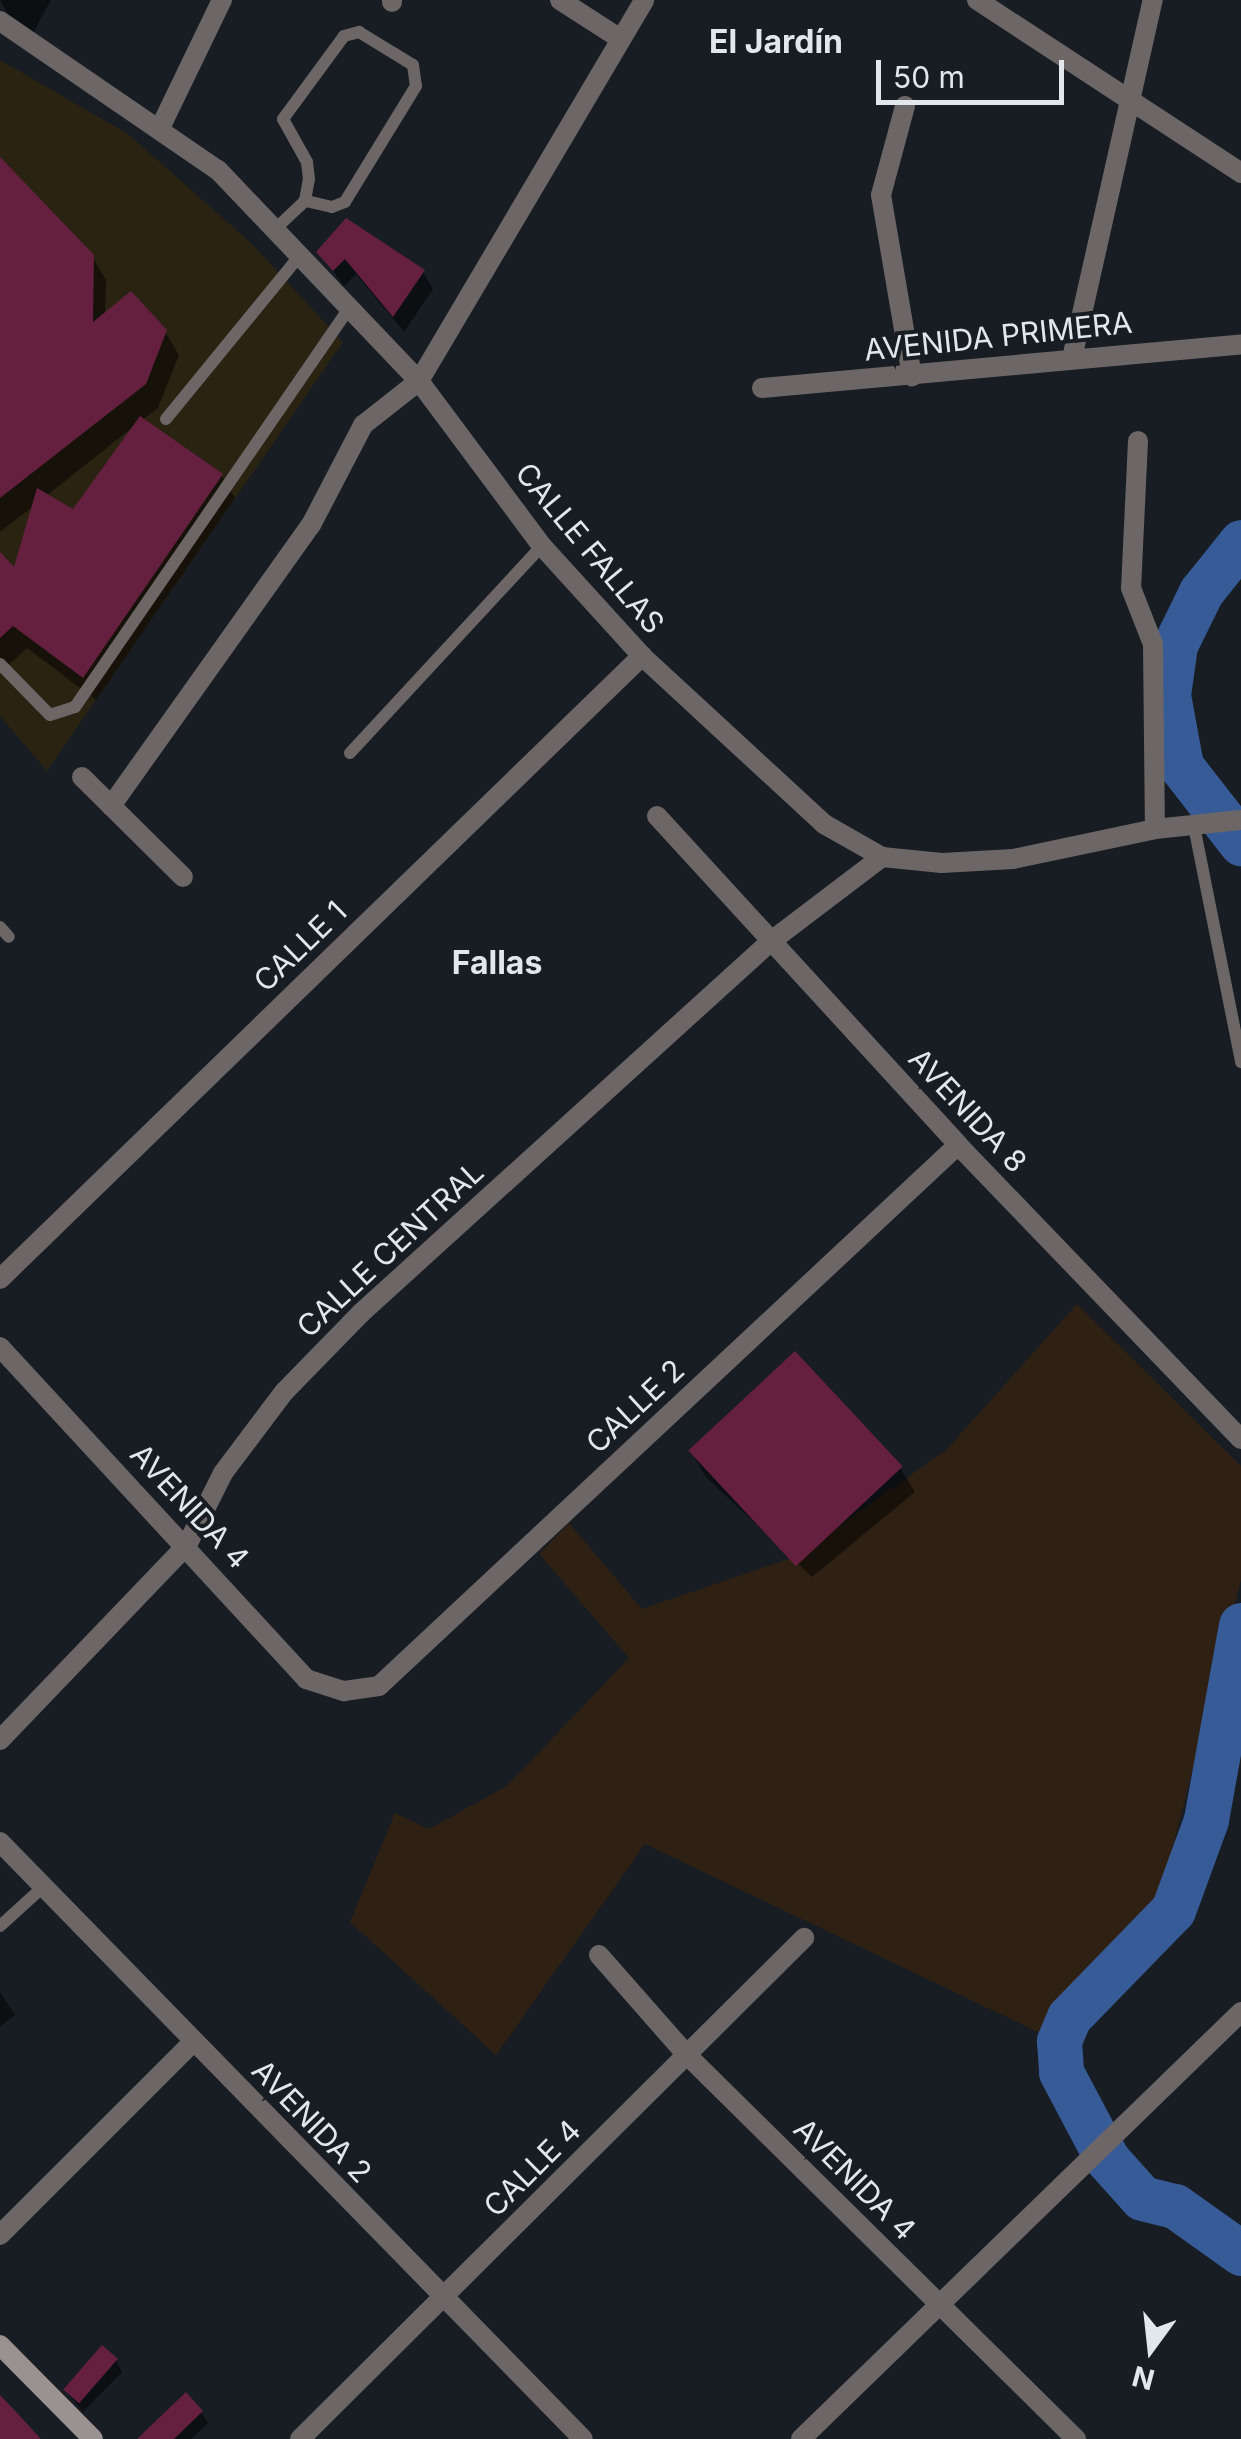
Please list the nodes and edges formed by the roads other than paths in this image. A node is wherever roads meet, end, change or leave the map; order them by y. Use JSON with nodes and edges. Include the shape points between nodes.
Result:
{"nodes":[{"id":1,"x":222,"y":0,"type":"edge"},
{"id":2,"x":560,"y":0,"type":"edge"},
{"id":3,"x":644,"y":0,"type":"edge"},
{"id":4,"x":977,"y":0,"type":"edge"},
{"id":5,"x":1153,"y":0,"type":"edge"},
{"id":6,"x":0,"y":21,"type":"edge"},
{"id":7,"x":619,"y":38,"type":"junction"},
{"id":8,"x":1129,"y":102,"type":"junction"},
{"id":9,"x":905,"y":106,"type":"dead end"},
{"id":10,"x":161,"y":126,"type":"junction"},
{"id":11,"x":1241,"y":173,"type":"edge"},
{"id":12,"x":305,"y":201,"type":"junction"},
{"id":13,"x":272,"y":232,"type":"junction"},
{"id":14,"x":297,"y":259,"type":"junction"},
{"id":15,"x":348,"y":310,"type":"junction"},
{"id":16,"x":1241,"y":344,"type":"edge"},
{"id":17,"x":1072,"y":358,"type":"junction"},
{"id":18,"x":912,"y":376,"type":"junction"},
{"id":19,"x":419,"y":381,"type":"junction"},
{"id":20,"x":762,"y":388,"type":"dead end"},
{"id":21,"x":166,"y":419,"type":"dead end"},
{"id":22,"x":1138,"y":441,"type":"dead end"},
{"id":23,"x":542,"y":546,"type":"junction"},
{"id":24,"x":642,"y":656,"type":"junction"},
{"id":25,"x":0,"y":664,"type":"edge"},
{"id":26,"x":350,"y":753,"type":"dead end"},
{"id":27,"x":82,"y":776,"type":"dead end"},
{"id":28,"x":111,"y":806,"type":"junction"},
{"id":29,"x":658,"y":816,"type":"dead end"},
{"id":30,"x":1241,"y":820,"type":"edge"},
{"id":31,"x":1199,"y":826,"type":"junction"},
{"id":32,"x":1155,"y":828,"type":"junction"},
{"id":33,"x":882,"y":856,"type":"junction"},
{"id":34,"x":183,"y":877,"type":"dead end"},
{"id":35,"x":770,"y":942,"type":"junction"},
{"id":36,"x":1241,"y":1062,"type":"edge"},
{"id":37,"x":958,"y":1145,"type":"junction"},
{"id":38,"x":0,"y":1280,"type":"edge"},
{"id":39,"x":0,"y":1347,"type":"edge"},
{"id":40,"x":1241,"y":1439,"type":"edge"},
{"id":41,"x":187,"y":1545,"type":"junction"},
{"id":42,"x":344,"y":1692,"type":"joint"},
{"id":43,"x":0,"y":1740,"type":"edge"},
{"id":44,"x":0,"y":1842,"type":"edge"},
{"id":45,"x":43,"y":1887,"type":"junction"},
{"id":46,"x":0,"y":1926,"type":"edge"},
{"id":47,"x":804,"y":1938,"type":"dead end"},
{"id":48,"x":599,"y":1955,"type":"dead end"},
{"id":49,"x":1241,"y":2012,"type":"edge"},
{"id":50,"x":194,"y":2041,"type":"junction"},
{"id":51,"x":687,"y":2055,"type":"junction"},
{"id":52,"x":0,"y":2235,"type":"edge"},
{"id":53,"x":442,"y":2300,"type":"junction"},
{"id":54,"x":940,"y":2305,"type":"junction"},
{"id":55,"x":0,"y":2345,"type":"edge"},
{"id":56,"x":94,"y":2439,"type":"edge"},
{"id":57,"x":300,"y":2439,"type":"edge"},
{"id":58,"x":583,"y":2439,"type":"edge"},
{"id":59,"x":801,"y":2439,"type":"edge"},
{"id":60,"x":1076,"y":2439,"type":"edge"}],
"edges":[{"from":1,"to":10,"type":"street"},
{"from":2,"to":7,"type":"street"},
{"from":3,"to":7,"type":"street"},
{"from":4,"to":8,"type":"street"},
{"from":5,"to":8,"type":"street"},
{"from":6,"to":10,"type":"street","name":"CALLE FALLAS"},
{"from":7,"to":19,"type":"street"},
{"from":8,"to":11,"type":"street"},
{"from":8,"to":17,"type":"street"},
{"from":9,"to":18,"type":"street","via":[[881,195]]},
{"from":10,"to":13,"type":"street","name":"CALLE FALLAS","via":[[218,170]]},
{"from":12,"to":12,"type":"lane","via":[[332,207],[345,202],[416,86],[413,65],[359,32],[344,36],[283,119],[307,162]]},
{"from":12,"to":13,"type":"lane"},
{"from":13,"to":14,"type":"street","name":"CALLE FALLAS"},
{"from":14,"to":15,"type":"street","name":"CALLE FALLAS"},
{"from":14,"to":21,"type":"lane"},
{"from":15,"to":19,"type":"street","name":"CALLE FALLAS"},
{"from":15,"to":25,"type":"lane","via":[[74,707],[50,714]]},
{"from":16,"to":17,"type":"street","name":"AVENIDA PRIMERA"},
{"from":17,"to":18,"type":"street","name":"AVENIDA PRIMERA"},
{"from":18,"to":20,"type":"street","name":"AVENIDA PRIMERA"},
{"from":19,"to":23,"type":"street","name":"CALLE FALLAS"},
{"from":19,"to":28,"type":"street","via":[[383,404],[355,436],[311,525]]},
{"from":22,"to":32,"type":"street","via":[[1131,588],[1153,644]]},
{"from":23,"to":24,"type":"street","name":"CALLE FALLAS"},
{"from":23,"to":26,"type":"lane"},
{"from":24,"to":33,"type":"street","name":"CALLE FALLAS","via":[[824,824]]},
{"from":24,"to":38,"type":"street","name":"CALLE 1"},
{"from":27,"to":28,"type":"street"},
{"from":28,"to":34,"type":"street"},
{"from":29,"to":35,"type":"street","name":"AVENIDA 8"},
{"from":30,"to":31,"type":"street","name":"CALLE FALLAS"},
{"from":31,"to":32,"type":"street","name":"CALLE FALLAS"},
{"from":31,"to":36,"type":"lane"},
{"from":32,"to":33,"type":"street","name":"CALLE FALLAS","via":[[1013,858],[942,863]]},
{"from":33,"to":35,"type":"street","name":"CALLE CENTRAL"},
{"from":35,"to":37,"type":"street","name":"AVENIDA 8"},
{"from":35,"to":41,"type":"street","name":"CALLE CENTRAL","via":[[361,1313],[284,1392],[223,1474]]},
{"from":37,"to":40,"type":"street","name":"AVENIDA 8"},
{"from":37,"to":42,"type":"street","name":"CALLE 2","via":[[379,1686]]},
{"from":39,"to":41,"type":"street","name":"AVENIDA 4"},
{"from":41,"to":42,"type":"street","name":"AVENIDA 4","via":[[306,1680]]},
{"from":41,"to":43,"type":"street","name":"CALLE CENTRAL"},
{"from":44,"to":45,"type":"street","name":"AVENIDA 2"},
{"from":45,"to":46,"type":"lane"},
{"from":45,"to":50,"type":"street","name":"AVENIDA 2"},
{"from":47,"to":51,"type":"street","name":"CALLE 4"},
{"from":48,"to":51,"type":"street","name":"AVENIDA 4"},
{"from":49,"to":54,"type":"street"},
{"from":50,"to":52,"type":"street"},
{"from":50,"to":53,"type":"street","name":"AVENIDA 2"},
{"from":51,"to":53,"type":"street","name":"CALLE 4"},
{"from":51,"to":54,"type":"street","name":"AVENIDA 4"},
{"from":53,"to":57,"type":"street","name":"CALLE 4"},
{"from":53,"to":58,"type":"street","name":"AVENIDA 2"},
{"from":54,"to":59,"type":"street"},
{"from":54,"to":60,"type":"street","name":"AVENIDA 4"},
{"from":55,"to":56,"type":"main road"}]}
